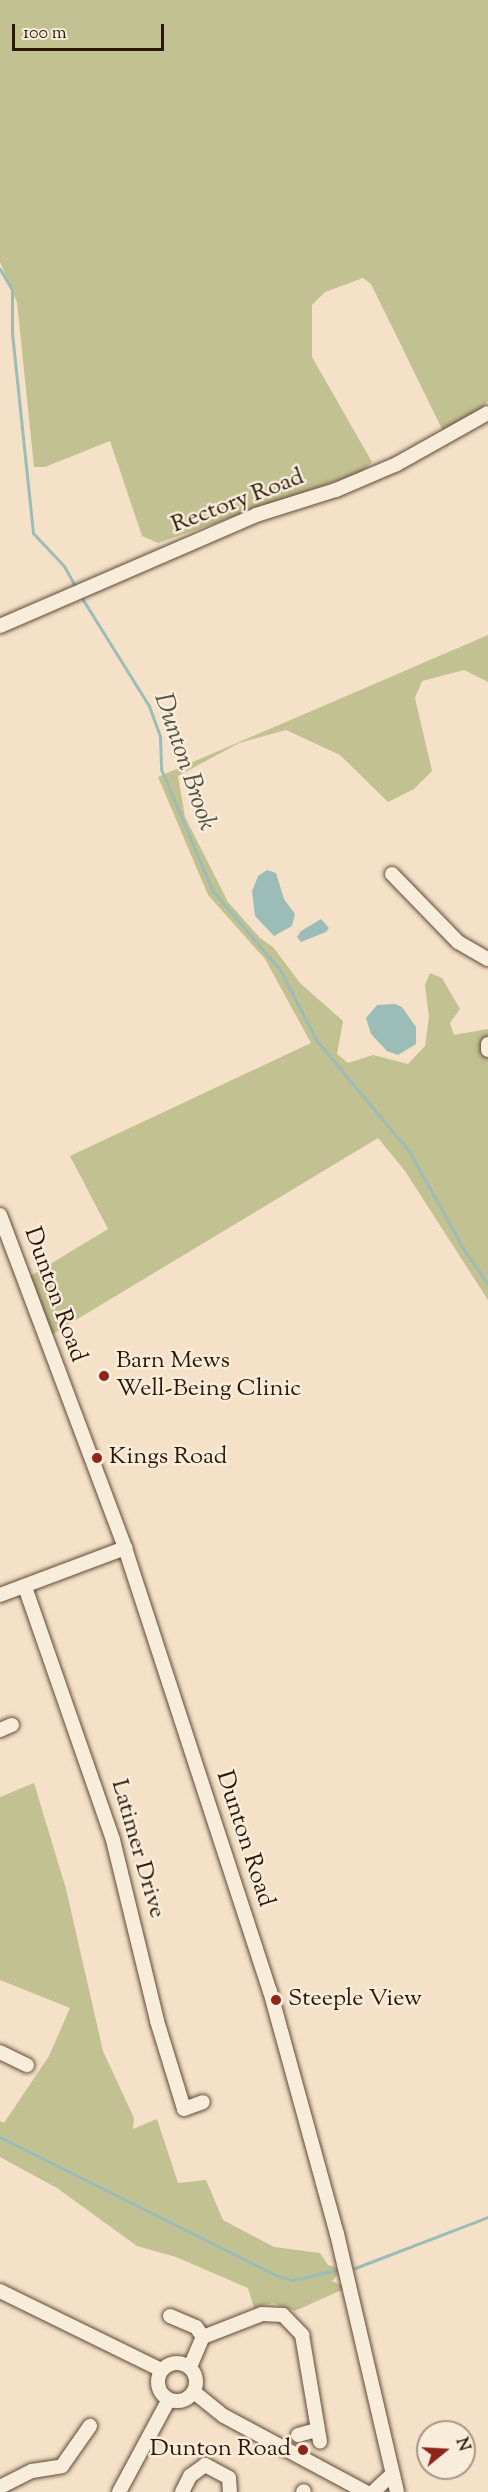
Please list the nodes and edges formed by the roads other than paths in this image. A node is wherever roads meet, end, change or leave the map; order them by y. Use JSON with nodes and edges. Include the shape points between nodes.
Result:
{"nodes":[{"id":1,"x":488,"y":413,"type":"edge"},
{"id":2,"x":0,"y":626,"type":"edge"},
{"id":3,"x":392,"y":874,"type":"dead end"},
{"id":4,"x":488,"y":958,"type":"edge"},
{"id":5,"x":0,"y":1215,"type":"edge"},
{"id":6,"x":125,"y":1548,"type":"junction"},
{"id":7,"x":25,"y":1587,"type":"junction"},
{"id":8,"x":0,"y":1595,"type":"edge"},
{"id":9,"x":0,"y":2052,"type":"edge"},
{"id":10,"x":27,"y":2065,"type":"dead end"},
{"id":11,"x":203,"y":2103,"type":"dead end"},
{"id":12,"x":0,"y":2291,"type":"edge"},
{"id":13,"x":171,"y":2316,"type":"dead end"},
{"id":14,"x":203,"y":2337,"type":"junction"},
{"id":15,"x":189,"y":2367,"type":"junction"},
{"id":16,"x":161,"y":2370,"type":"junction"},
{"id":17,"x":194,"y":2392,"type":"junction"},
{"id":18,"x":168,"y":2401,"type":"junction"},
{"id":19,"x":90,"y":2426,"type":"dead end"},
{"id":20,"x":298,"y":2434,"type":"dead end"},
{"id":21,"x":392,"y":2474,"type":"junction"},
{"id":22,"x":0,"y":2487,"type":"edge"},
{"id":23,"x":119,"y":2492,"type":"edge"},
{"id":24,"x":182,"y":2492,"type":"edge"},
{"id":25,"x":230,"y":2492,"type":"edge"},
{"id":26,"x":366,"y":2492,"type":"edge"},
{"id":27,"x":373,"y":2492,"type":"edge"},
{"id":28,"x":397,"y":2492,"type":"edge"}],
"edges":[{"from":1,"to":2,"type":"street","name":"Rectory Road","via":[[397,464],[336,490],[256,515]]},
{"from":3,"to":4,"type":"street","via":[[458,942]]},
{"from":5,"to":6,"type":"street","name":"Dunton Road"},
{"from":6,"to":7,"type":"street"},
{"from":6,"to":21,"type":"street","name":"Dunton Road","via":[[293,2068],[338,2234]]},
{"from":7,"to":8,"type":"street"},
{"from":7,"to":11,"type":"street","name":"Latimer Drive","via":[[113,1840],[157,2020],[184,2109]]},
{"from":9,"to":10,"type":"street"},
{"from":12,"to":16,"type":"street"},
{"from":13,"to":14,"type":"street","via":[[183,2328],[196,2327]]},
{"from":14,"to":15,"type":"street"},
{"from":14,"to":20,"type":"street","via":[[262,2314],[283,2315],[302,2335],[318,2435]]},
{"from":15,"to":16,"type":"street","via":[[172,2363]]},
{"from":15,"to":17,"type":"street","via":[[196,2378]]},
{"from":16,"to":18,"type":"street","via":[[157,2383]]},
{"from":17,"to":18,"type":"street","via":[[176,2403]]},
{"from":17,"to":26,"type":"street","via":[[224,2416]]},
{"from":18,"to":23,"type":"street"},
{"from":19,"to":22,"type":"street","via":[[62,2466],[32,2471]]},
{"from":21,"to":27,"type":"street"},
{"from":21,"to":28,"type":"street","name":"Dunton Road"},
{"from":24,"to":25,"type":"street","via":[[190,2476],[205,2465],[229,2478]]}]}
